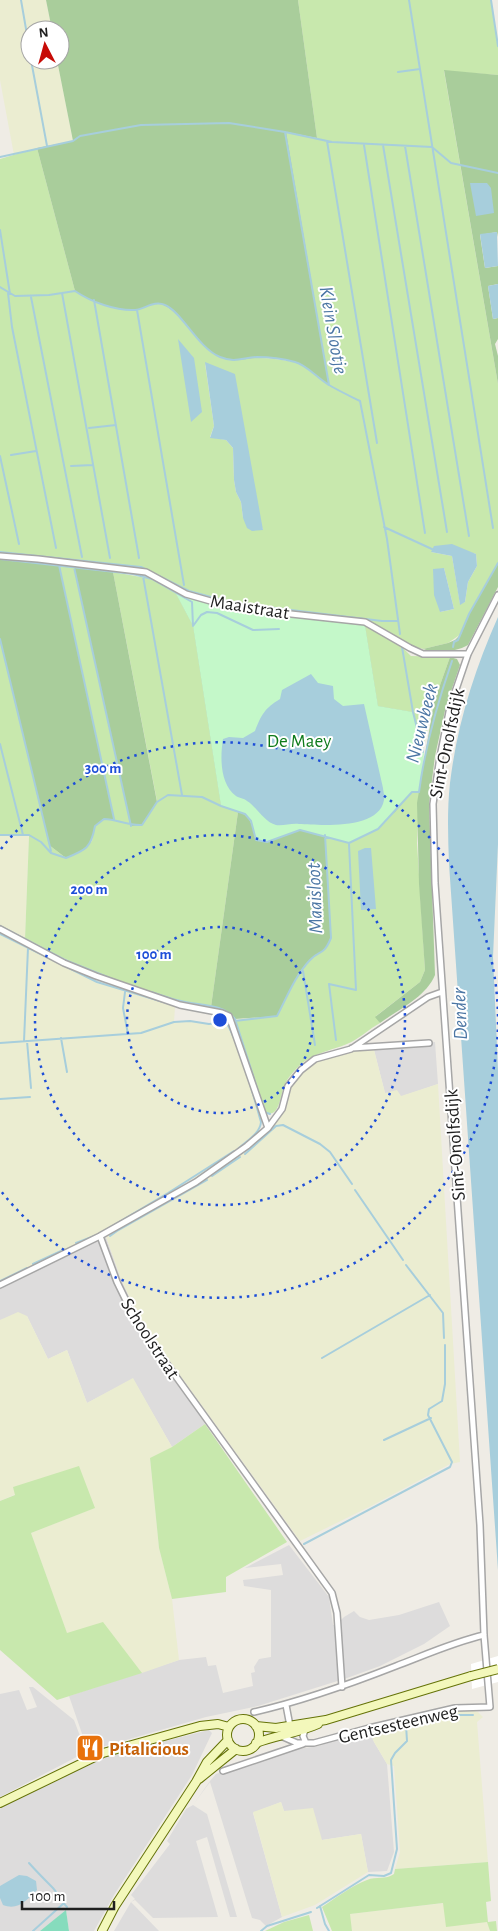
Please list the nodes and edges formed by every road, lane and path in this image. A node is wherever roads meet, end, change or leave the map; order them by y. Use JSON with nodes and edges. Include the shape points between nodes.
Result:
{"nodes":[{"id":1,"x":0,"y":556,"type":"edge"},
{"id":2,"x":498,"y":595,"type":"edge"},
{"id":3,"x":468,"y":654,"type":"junction"},
{"id":4,"x":0,"y":930,"type":"edge"},
{"id":5,"x":442,"y":992,"type":"junction"},
{"id":6,"x":429,"y":1043,"type":"dead end"},
{"id":7,"x":351,"y":1048,"type":"junction"},
{"id":8,"x":268,"y":1128,"type":"junction"},
{"id":9,"x":100,"y":1236,"type":"junction"},
{"id":10,"x":0,"y":1285,"type":"edge"},
{"id":11,"x":484,"y":1635,"type":"junction"},
{"id":12,"x":498,"y":1669,"type":"edge"},
{"id":13,"x":342,"y":1686,"type":"junction"},
{"id":14,"x":286,"y":1705,"type":"junction"},
{"id":15,"x":490,"y":1707,"type":"joint"},
{"id":16,"x":254,"y":1712,"type":"dead end"},
{"id":17,"x":326,"y":1720,"type":"junction"},
{"id":18,"x":256,"y":1726,"type":"junction"},
{"id":19,"x":290,"y":1726,"type":"junction"},
{"id":20,"x":229,"y":1727,"type":"junction"},
{"id":21,"x":305,"y":1730,"type":"junction"},
{"id":22,"x":281,"y":1736,"type":"junction"},
{"id":23,"x":228,"y":1740,"type":"junction"},
{"id":24,"x":256,"y":1744,"type":"junction"},
{"id":25,"x":306,"y":1744,"type":"junction"},
{"id":26,"x":236,"y":1749,"type":"junction"},
{"id":27,"x":223,"y":1770,"type":"dead end"},
{"id":28,"x":196,"y":1782,"type":"junction"},
{"id":29,"x":0,"y":1803,"type":"edge"},
{"id":30,"x":102,"y":1931,"type":"edge"}],
"edges":[{"from":1,"to":3,"type":"street","name":"Maaistraat","via":[[146,572],[186,594],[234,608],[365,622],[423,654]]},
{"from":2,"to":3,"type":"street","name":"Sint-Onolfsdijk"},
{"from":3,"to":5,"type":"street","name":"Sint-Onolfsdijk","via":[[450,707],[433,804]]},
{"from":4,"to":8,"type":"street","via":[[96,976],[180,1005],[229,1016]]},
{"from":5,"to":7,"type":"street","via":[[428,997]]},
{"from":5,"to":11,"type":"street","name":"Sint-Onolfsdijk","via":[[480,1515]]},
{"from":6,"to":7,"type":"street"},
{"from":7,"to":8,"type":"street","via":[[316,1059],[301,1070],[288,1086],[282,1109]]},
{"from":8,"to":9,"type":"street","via":[[196,1182]]},
{"from":9,"to":10,"type":"street"},
{"from":9,"to":13,"type":"street","name":"Schoolstraat","via":[[136,1322],[332,1593],[337,1613]]},
{"from":11,"to":13,"type":"street"},
{"from":11,"to":15,"type":"street","name":"Sint-Onolfsdijk"},
{"from":12,"to":17,"type":"main road","name":"Gentsesteenweg","bridge":true},
{"from":13,"to":14,"type":"street"},
{"from":14,"to":16,"type":"street"},
{"from":14,"to":19,"type":"street"},
{"from":15,"to":25,"type":"street","name":"Gentsesteenweg","via":[[455,1708]]},
{"from":17,"to":19,"type":"main road","name":"Gentsesteenweg"},
{"from":17,"to":21,"type":"main road","name":"Gentsesteenweg"},
{"from":18,"to":19,"type":"main road","name":"Gentsesteenweg"},
{"from":18,"to":20,"type":"main road","via":[[245,1719]]},
{"from":18,"to":24,"type":"main road","via":[[259,1735]]},
{"from":20,"to":23,"type":"main road"},
{"from":20,"to":29,"type":"main road","via":[[218,1724],[200,1726],[103,1753]]},
{"from":21,"to":22,"type":"main road","name":"Gentsesteenweg"},
{"from":21,"to":25,"type":"street"},
{"from":22,"to":24,"type":"main road","name":"Gentsesteenweg"},
{"from":22,"to":25,"type":"street","name":"Gentsesteenweg"},
{"from":23,"to":26,"type":"main road"},
{"from":23,"to":28,"type":"main road","via":[[207,1762]]},
{"from":24,"to":26,"type":"main road","via":[[250,1749]]},
{"from":25,"to":27,"type":"street","name":"Gentsesteenweg"},
{"from":26,"to":28,"type":"main road"},
{"from":28,"to":30,"type":"main road"}]}
